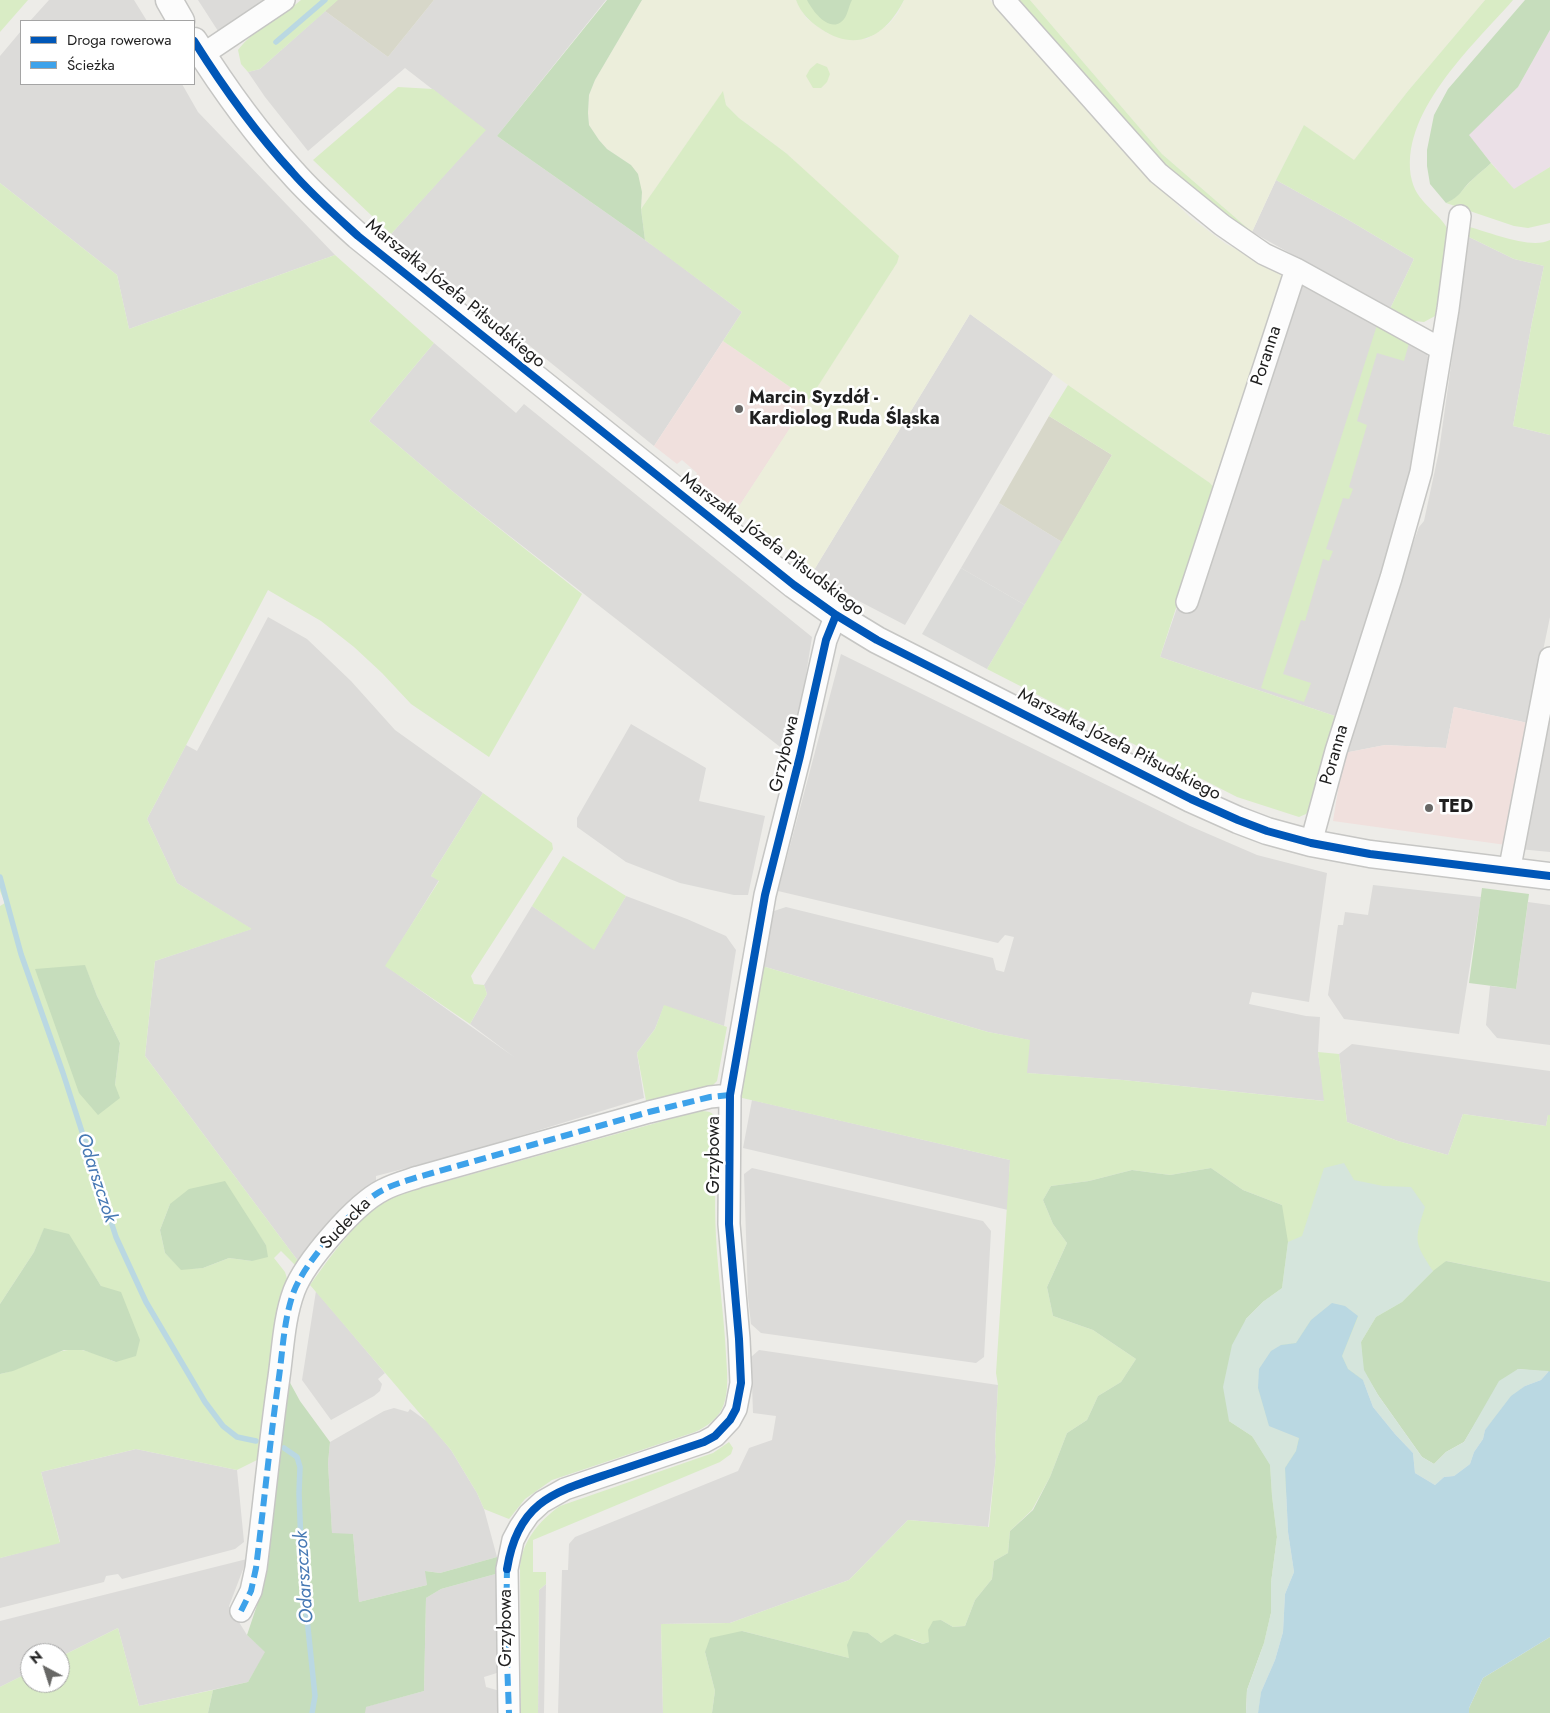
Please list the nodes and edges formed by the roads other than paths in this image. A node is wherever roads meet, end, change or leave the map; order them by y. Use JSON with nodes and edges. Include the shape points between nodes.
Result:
{"nodes":[{"id":1,"x":169,"y":0,"type":"edge"},
{"id":2,"x":284,"y":0,"type":"edge"},
{"id":3,"x":1004,"y":0,"type":"edge"},
{"id":4,"x":180,"y":20,"type":"edge"},
{"id":5,"x":198,"y":48,"type":"edge"},
{"id":6,"x":1460,"y":216,"type":"dead end"},
{"id":7,"x":1296,"y":269,"type":"junction"},
{"id":8,"x":1441,"y":349,"type":"junction"},
{"id":9,"x":1187,"y":602,"type":"dead end"},
{"id":10,"x":836,"y":615,"type":"junction"},
{"id":11,"x":1550,"y":658,"type":"edge"},
{"id":12,"x":1311,"y":843,"type":"junction"},
{"id":13,"x":1509,"y":872,"type":"junction"},
{"id":14,"x":1550,"y":876,"type":"edge"},
{"id":15,"x":730,"y":1095,"type":"junction"},
{"id":16,"x":241,"y":1611,"type":"dead end"},
{"id":17,"x":509,"y":1713,"type":"edge"}],
"edges":[{"from":1,"to":4,"type":"street"},
{"from":2,"to":5,"type":"street","name":"Marszałka Józefa Piłsudskiego"},
{"from":3,"to":7,"type":"street","via":[[1158,173],[1222,225],[1264,254]]},
{"from":5,"to":10,"type":"street","name":"Marszałka Józefa Piłsudskiego","via":[[273,151],[358,236],[672,489]]},
{"from":6,"to":8,"type":"street","name":"Poranna"},
{"from":7,"to":8,"type":"street"},
{"from":7,"to":9,"type":"street","name":"Poranna"},
{"from":8,"to":12,"type":"street","name":"Poranna","via":[[1421,472]]},
{"from":10,"to":12,"type":"street","name":"Marszałka Józefa Piłsudskiego","via":[[876,640],[1191,799],[1260,829]]},
{"from":10,"to":15,"type":"street","name":"Grzybowa","via":[[826,640],[765,895]]},
{"from":11,"to":13,"type":"street"},
{"from":12,"to":13,"type":"street","name":"Marszałka Józefa Piłsudskiego"},
{"from":13,"to":14,"type":"street","name":"Marszałka Józefa Piłsudskiego"},
{"from":15,"to":16,"type":"street","name":"Sudecka","via":[[649,1112],[418,1177],[382,1190],[350,1216],[313,1260],[294,1292],[283,1340],[256,1568],[251,1592]]},
{"from":15,"to":17,"type":"street","name":"Grzybowa","via":[[729,1224],[741,1383],[736,1409],[722,1430],[704,1442],[565,1489],[542,1502],[520,1526],[513,1540],[507,1569]]}]}
